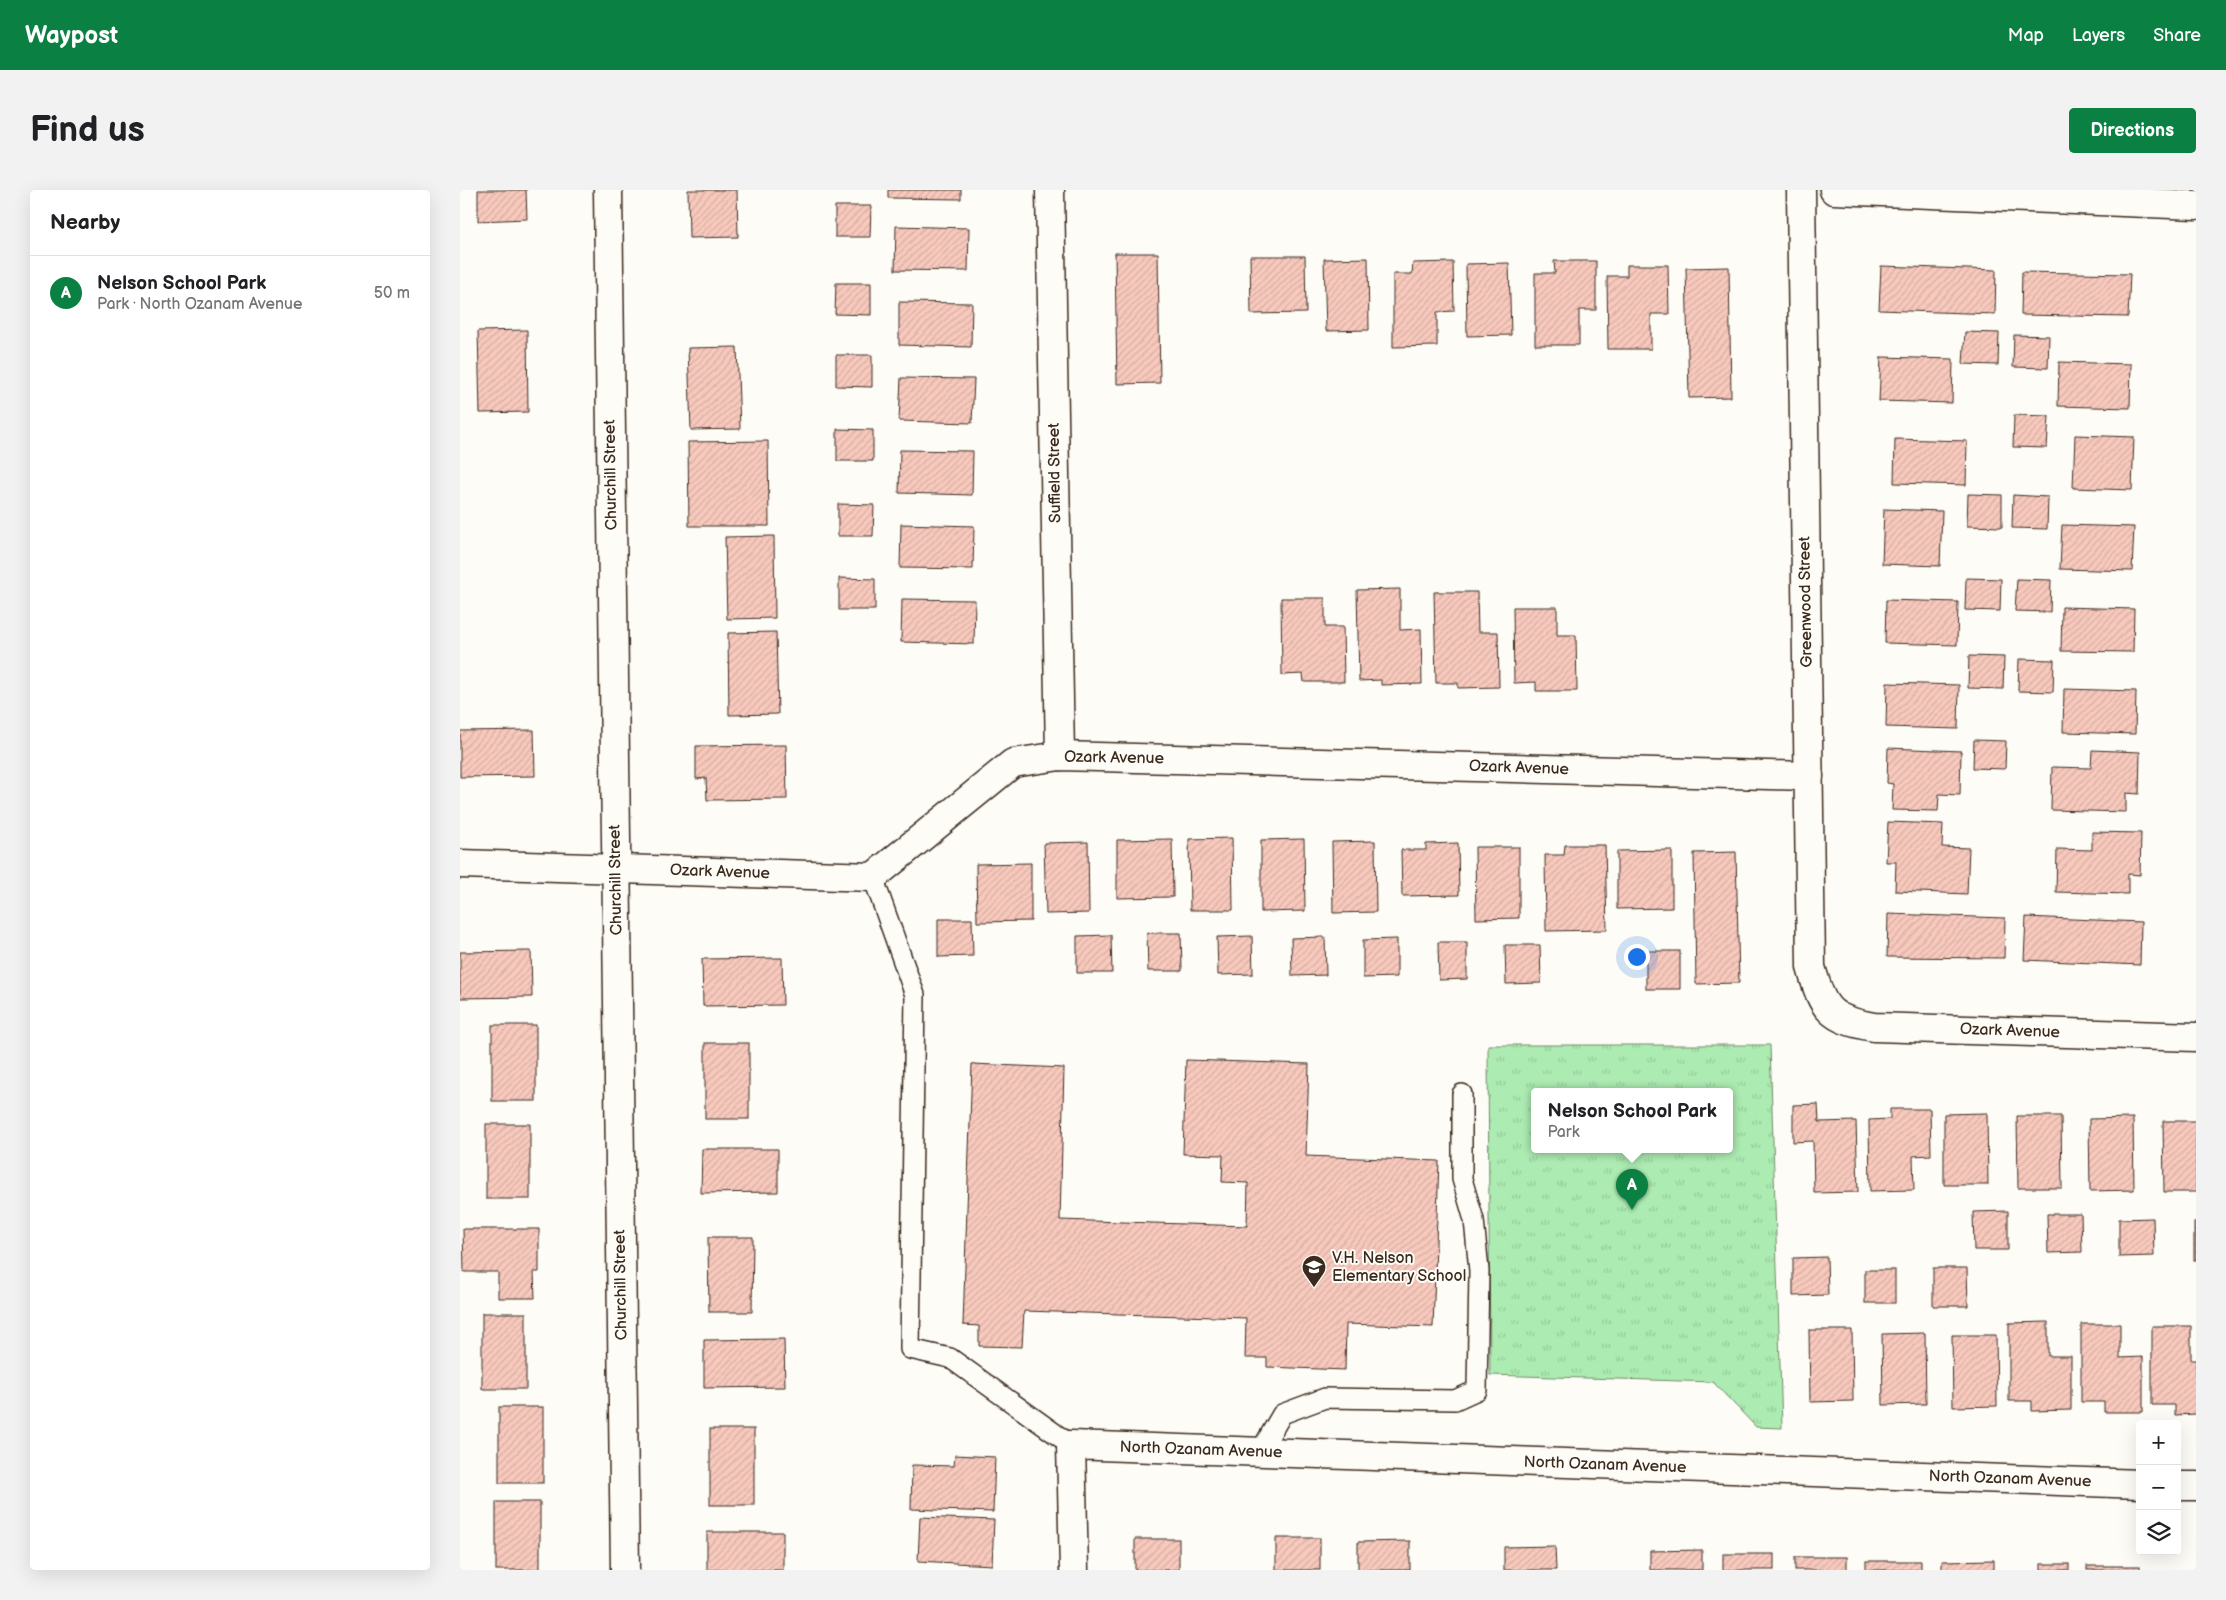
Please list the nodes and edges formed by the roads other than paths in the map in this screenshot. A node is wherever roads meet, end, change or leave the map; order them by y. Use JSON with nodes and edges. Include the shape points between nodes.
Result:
{"nodes":[{"id":1,"x":608,"y":190,"type":"edge"},
{"id":2,"x":1050,"y":190,"type":"edge"},
{"id":3,"x":1801,"y":190,"type":"edge"},
{"id":4,"x":1834,"y":190,"type":"edge"},
{"id":5,"x":2196,"y":205,"type":"edge"},
{"id":6,"x":1060,"y":756,"type":"junction"},
{"id":7,"x":1809,"y":776,"type":"junction"},
{"id":8,"x":460,"y":864,"type":"edge"},
{"id":9,"x":615,"y":868,"type":"junction"},
{"id":10,"x":873,"y":877,"type":"junction"},
{"id":11,"x":1828,"y":1010,"type":"joint"},
{"id":12,"x":2196,"y":1037,"type":"edge"},
{"id":13,"x":1462,"y":1094,"type":"dead end"},
{"id":14,"x":1071,"y":1445,"type":"junction"},
{"id":15,"x":1260,"y":1452,"type":"junction"},
{"id":16,"x":2136,"y":1484,"type":"edge"},
{"id":17,"x":2181,"y":1486,"type":"edge"},
{"id":18,"x":2196,"y":1486,"type":"edge"},
{"id":19,"x":625,"y":1570,"type":"edge"},
{"id":20,"x":1074,"y":1570,"type":"edge"}],
"edges":[{"from":1,"to":9,"type":"street","name":"Churchill Street"},
{"from":2,"to":6,"type":"street","name":"Suffield Street"},
{"from":3,"to":7,"type":"street","name":"Greenwood Street"},
{"from":4,"to":5,"type":"street"},
{"from":6,"to":7,"type":"street","name":"Ozark Avenue"},
{"from":6,"to":10,"type":"street","name":"Ozark Avenue","via":[[1013,763]]},
{"from":7,"to":11,"type":"street","name":"Greenwood Street","via":[[1811,967],[1819,996]]},
{"from":8,"to":9,"type":"street","name":"Ozark Avenue"},
{"from":9,"to":10,"type":"street","name":"Ozark Avenue"},
{"from":9,"to":19,"type":"street","name":"Churchill Street"},
{"from":10,"to":14,"type":"lane","via":[[915,995],[910,1348],[950,1358]]},
{"from":11,"to":12,"type":"street","name":"Ozark Avenue","via":[[1850,1023],[1874,1027]]},
{"from":13,"to":15,"type":"lane","via":[[1462,1179],[1474,1220],[1479,1271],[1477,1390],[1455,1400],[1326,1398],[1282,1414]]},
{"from":14,"to":15,"type":"street","name":"North Ozanam Avenue"},
{"from":14,"to":20,"type":"street"},
{"from":15,"to":16,"type":"street","name":"North Ozanam Avenue"},
{"from":17,"to":18,"type":"street"}]}
